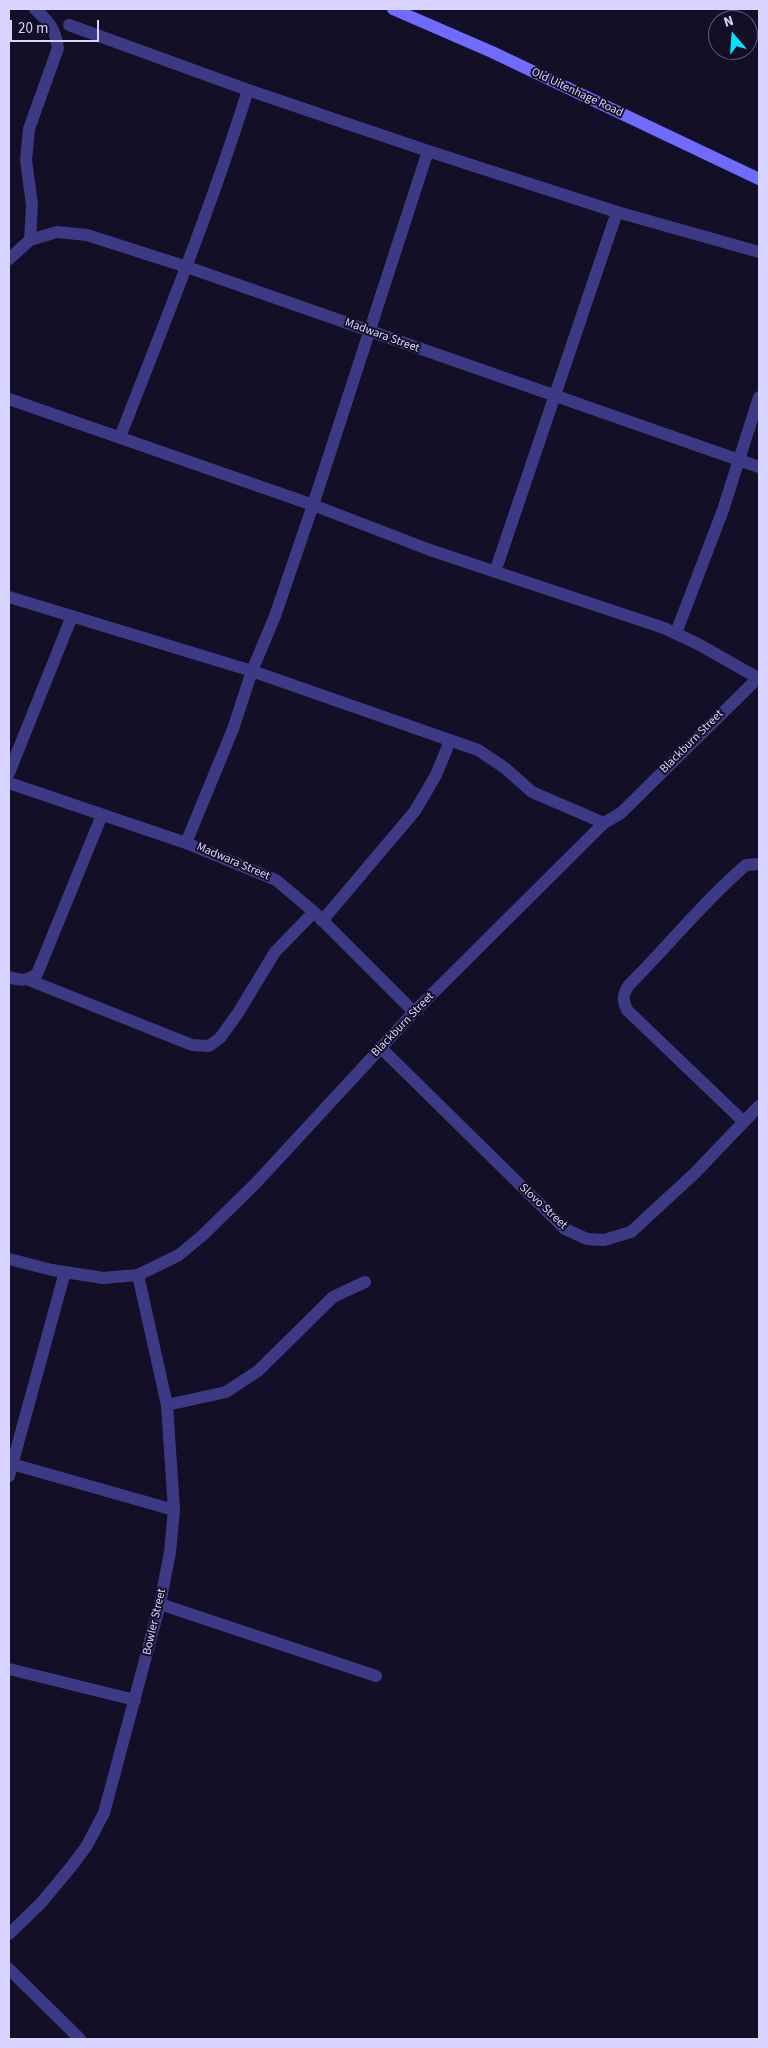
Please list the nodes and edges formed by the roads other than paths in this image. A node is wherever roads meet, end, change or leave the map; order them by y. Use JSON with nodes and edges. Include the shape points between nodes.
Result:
{"nodes":[{"id":1,"x":35,"y":9,"type":"edge"},
{"id":2,"x":393,"y":9,"type":"edge"},
{"id":3,"x":69,"y":25,"type":"dead end"},
{"id":4,"x":248,"y":90,"type":"junction"},
{"id":5,"x":428,"y":151,"type":"junction"},
{"id":6,"x":759,"y":179,"type":"edge"},
{"id":7,"x":617,"y":212,"type":"junction"},
{"id":8,"x":30,"y":240,"type":"junction"},
{"id":9,"x":759,"y":252,"type":"edge"},
{"id":10,"x":9,"y":258,"type":"edge"},
{"id":11,"x":187,"y":267,"type":"junction"},
{"id":12,"x":368,"y":331,"type":"junction"},
{"id":13,"x":554,"y":397,"type":"junction"},
{"id":14,"x":759,"y":397,"type":"edge"},
{"id":15,"x":9,"y":399,"type":"edge"},
{"id":16,"x":120,"y":437,"type":"junction"},
{"id":17,"x":738,"y":460,"type":"junction"},
{"id":18,"x":759,"y":467,"type":"edge"},
{"id":19,"x":313,"y":504,"type":"junction"},
{"id":20,"x":494,"y":572,"type":"junction"},
{"id":21,"x":9,"y":597,"type":"edge"},
{"id":22,"x":72,"y":616,"type":"junction"},
{"id":23,"x":676,"y":633,"type":"junction"},
{"id":24,"x":252,"y":671,"type":"junction"},
{"id":25,"x":759,"y":677,"type":"edge"},
{"id":26,"x":450,"y":741,"type":"junction"},
{"id":27,"x":9,"y":773,"type":"edge"},
{"id":28,"x":9,"y":783,"type":"edge"},
{"id":29,"x":102,"y":815,"type":"junction"},
{"id":30,"x":604,"y":823,"type":"junction"},
{"id":31,"x":186,"y":843,"type":"junction"},
{"id":32,"x":759,"y":864,"type":"edge"},
{"id":33,"x":318,"y":916,"type":"junction"},
{"id":34,"x":9,"y":977,"type":"edge"},
{"id":35,"x":29,"y":980,"type":"junction"},
{"id":36,"x":414,"y":1012,"type":"junction"},
{"id":37,"x":380,"y":1047,"type":"junction"},
{"id":38,"x":759,"y":1106,"type":"edge"},
{"id":39,"x":744,"y":1122,"type":"junction"},
{"id":40,"x":9,"y":1259,"type":"edge"},
{"id":41,"x":65,"y":1272,"type":"junction"},
{"id":42,"x":138,"y":1275,"type":"junction"},
{"id":43,"x":365,"y":1282,"type":"dead end"},
{"id":44,"x":166,"y":1406,"type":"junction"},
{"id":45,"x":10,"y":1470,"type":"edge"},
{"id":46,"x":174,"y":1510,"type":"junction"},
{"id":47,"x":160,"y":1604,"type":"junction"},
{"id":48,"x":9,"y":1669,"type":"edge"},
{"id":49,"x":376,"y":1676,"type":"dead end"},
{"id":50,"x":136,"y":1700,"type":"junction"},
{"id":51,"x":9,"y":1934,"type":"edge"},
{"id":52,"x":9,"y":1969,"type":"edge"},
{"id":53,"x":80,"y":2039,"type":"edge"}],
"edges":[{"from":1,"to":8,"type":"street","via":[[51,24],[58,48],[29,129],[26,160],[32,204]]},
{"from":2,"to":6,"type":"street","name":"Old Uitenhage Road","via":[[492,52]]},
{"from":3,"to":4,"type":"street"},
{"from":4,"to":5,"type":"street"},
{"from":4,"to":11,"type":"street"},
{"from":5,"to":7,"type":"street"},
{"from":5,"to":12,"type":"street"},
{"from":7,"to":9,"type":"street"},
{"from":7,"to":13,"type":"street"},
{"from":8,"to":10,"type":"street","name":"Madwara Street"},
{"from":8,"to":11,"type":"street","name":"Madwara Street","via":[[57,232],[87,235]]},
{"from":11,"to":12,"type":"street","name":"Madwara Street"},
{"from":11,"to":16,"type":"street"},
{"from":12,"to":13,"type":"street","name":"Madwara Street"},
{"from":12,"to":19,"type":"street"},
{"from":13,"to":17,"type":"street","name":"Madwara Street"},
{"from":13,"to":20,"type":"street"},
{"from":14,"to":17,"type":"street"},
{"from":15,"to":16,"type":"street"},
{"from":16,"to":19,"type":"street"},
{"from":17,"to":18,"type":"street","name":"Madwara Street"},
{"from":17,"to":23,"type":"street","via":[[724,510]]},
{"from":19,"to":20,"type":"street"},
{"from":19,"to":24,"type":"street","via":[[275,616]]},
{"from":20,"to":23,"type":"street"},
{"from":21,"to":22,"type":"street"},
{"from":22,"to":24,"type":"street"},
{"from":22,"to":27,"type":"street"},
{"from":23,"to":25,"type":"street"},
{"from":24,"to":26,"type":"street"},
{"from":24,"to":31,"type":"street","via":[[233,728]]},
{"from":25,"to":30,"type":"street","name":"Blackburn Street","via":[[621,813]]},
{"from":26,"to":30,"type":"street","via":[[478,750],[506,768],[532,792]]},
{"from":26,"to":33,"type":"street","via":[[436,775],[415,811]]},
{"from":28,"to":29,"type":"street","name":"Madwara Street"},
{"from":29,"to":31,"type":"street","name":"Madwara Street"},
{"from":29,"to":35,"type":"street","via":[[38,974]]},
{"from":30,"to":36,"type":"street","name":"Blackburn Street"},
{"from":31,"to":33,"type":"street","name":"Madwara Street","via":[[276,880]]},
{"from":32,"to":39,"type":"street","via":[[746,865],[710,899],[629,985],[623,997],[627,1010]]},
{"from":33,"to":35,"type":"street","via":[[275,952],[238,1013],[220,1038],[208,1046],[192,1045]]},
{"from":33,"to":36,"type":"street","name":"Madwara Street"},
{"from":34,"to":35,"type":"street"},
{"from":36,"to":37,"type":"street","name":"Blackburn Street"},
{"from":37,"to":39,"type":"street","name":"Slovo Street","via":[[565,1229],[587,1239],[604,1240],[631,1232],[696,1173]]},
{"from":37,"to":42,"type":"street","name":"Blackburn Street","via":[[256,1183],[203,1235],[179,1255]]},
{"from":38,"to":39,"type":"street","name":"Slovo Street"},
{"from":40,"to":41,"type":"street","name":"Blackburn Street"},
{"from":41,"to":42,"type":"street","name":"Blackburn Street","via":[[103,1278]]},
{"from":41,"to":45,"type":"street"},
{"from":42,"to":44,"type":"street","name":"Bowler Street"},
{"from":43,"to":44,"type":"street","via":[[333,1297],[258,1371],[226,1392]]},
{"from":44,"to":46,"type":"street","name":"Bowler Street"},
{"from":45,"to":46,"type":"street"},
{"from":46,"to":47,"type":"street","name":"Bowler Street"},
{"from":47,"to":49,"type":"street"},
{"from":47,"to":50,"type":"street","name":"Bowler Street"},
{"from":48,"to":50,"type":"street"},
{"from":50,"to":51,"type":"street","name":"Bowler Street","via":[[104,1813],[86,1847],[41,1903]]},
{"from":52,"to":53,"type":"street"}]}
